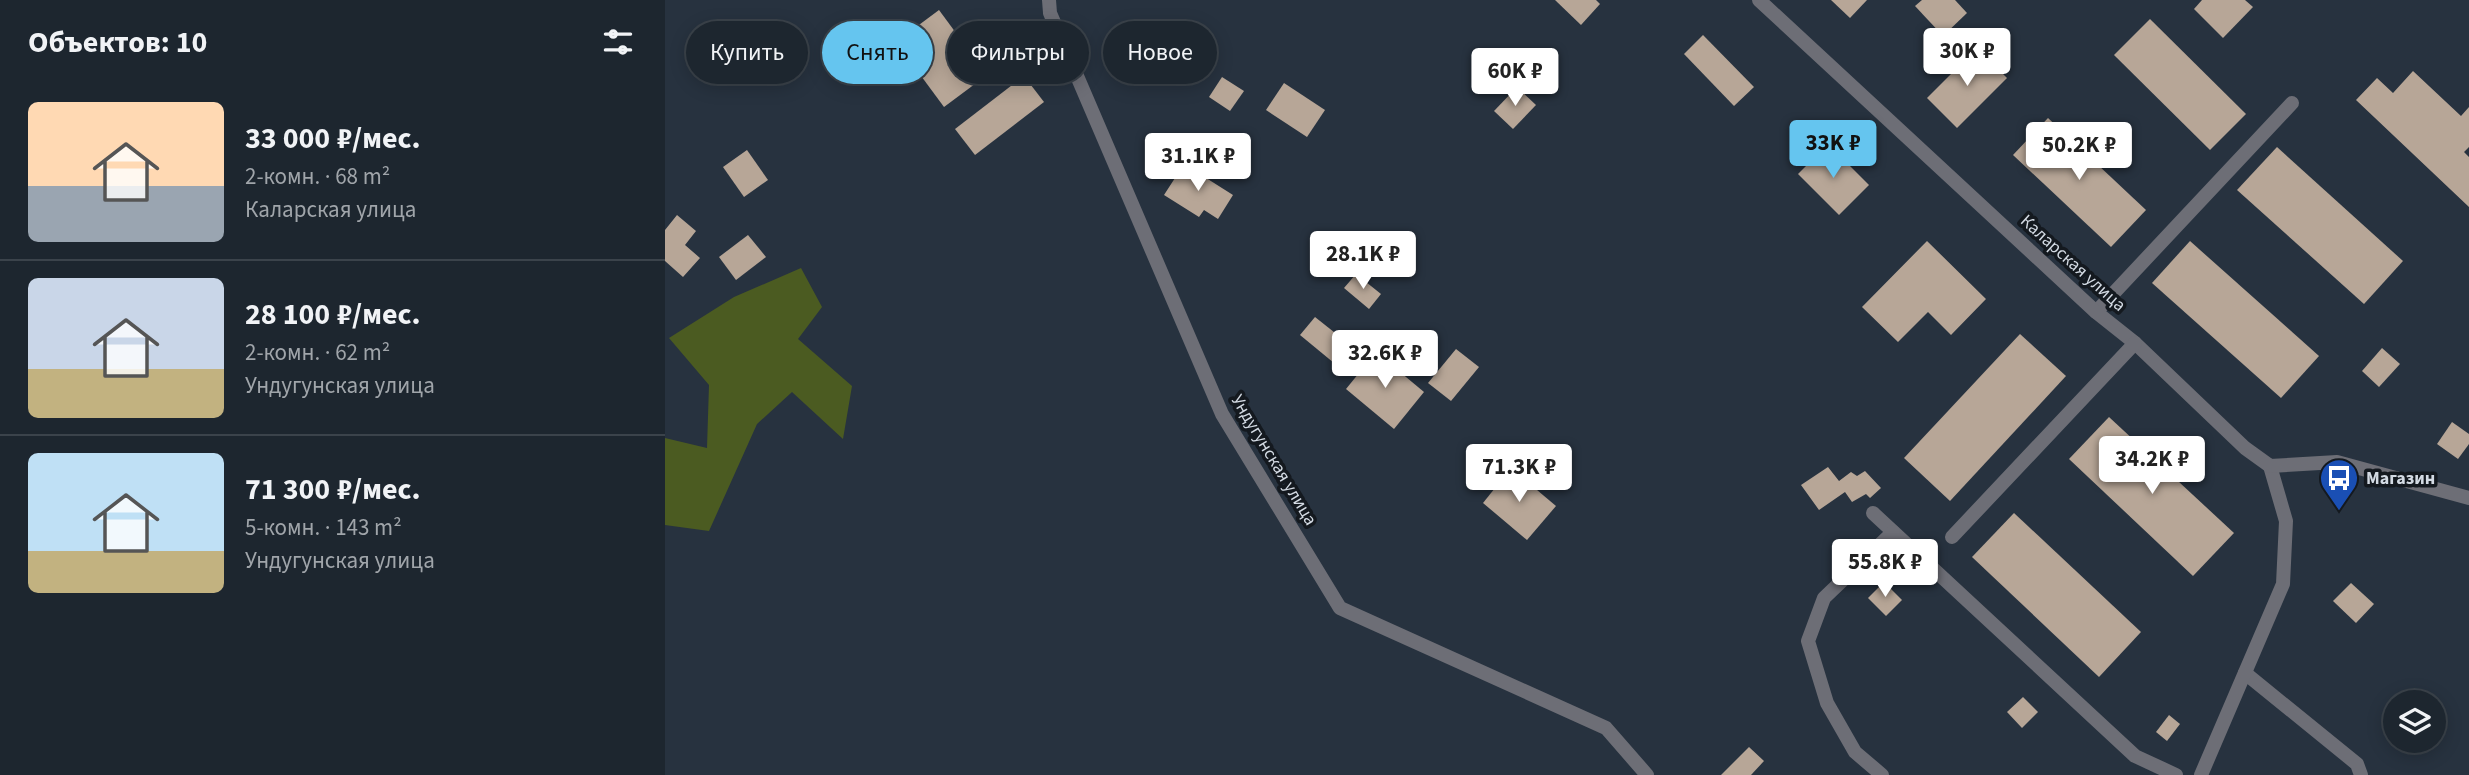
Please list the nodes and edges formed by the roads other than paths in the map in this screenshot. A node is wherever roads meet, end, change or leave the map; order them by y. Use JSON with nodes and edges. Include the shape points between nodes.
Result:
{"nodes":[{"id":1,"x":1049,"y":0,"type":"edge"},
{"id":2,"x":1759,"y":0,"type":"edge"},
{"id":3,"x":2292,"y":103,"type":"dead end"},
{"id":4,"x":2096,"y":312,"type":"junction"},
{"id":5,"x":2135,"y":343,"type":"junction"},
{"id":6,"x":2270,"y":466,"type":"junction"},
{"id":7,"x":2469,"y":499,"type":"edge"},
{"id":8,"x":1873,"y":513,"type":"dead end"},
{"id":9,"x":1893,"y":532,"type":"junction"},
{"id":10,"x":1952,"y":537,"type":"dead end"},
{"id":11,"x":2245,"y":673,"type":"junction"},
{"id":12,"x":1647,"y":775,"type":"edge"},
{"id":13,"x":1882,"y":775,"type":"edge"},
{"id":14,"x":2176,"y":775,"type":"edge"},
{"id":15,"x":2201,"y":775,"type":"edge"},
{"id":16,"x":2361,"y":775,"type":"edge"}],
"edges":[{"from":1,"to":12,"type":"street","name":"Ундугунская улица","via":[[1050,13],[1221,414],[1340,608],[1606,729]]},
{"from":2,"to":4,"type":"street","name":"Каларская улица"},
{"from":3,"to":4,"type":"street"},
{"from":4,"to":5,"type":"street","name":"Каларская улица"},
{"from":5,"to":6,"type":"street","name":"Каларская улица","via":[[2245,448]]},
{"from":5,"to":10,"type":"street"},
{"from":6,"to":7,"type":"street","via":[[2336,462]]},
{"from":6,"to":11,"type":"street","via":[[2286,521],[2283,584]]},
{"from":8,"to":9,"type":"street"},
{"from":9,"to":13,"type":"street","via":[[1823,598],[1808,641],[1827,703],[1855,752]]},
{"from":9,"to":14,"type":"street","via":[[2135,756]]},
{"from":11,"to":15,"type":"street"},
{"from":11,"to":16,"type":"street","via":[[2357,764]]}]}
